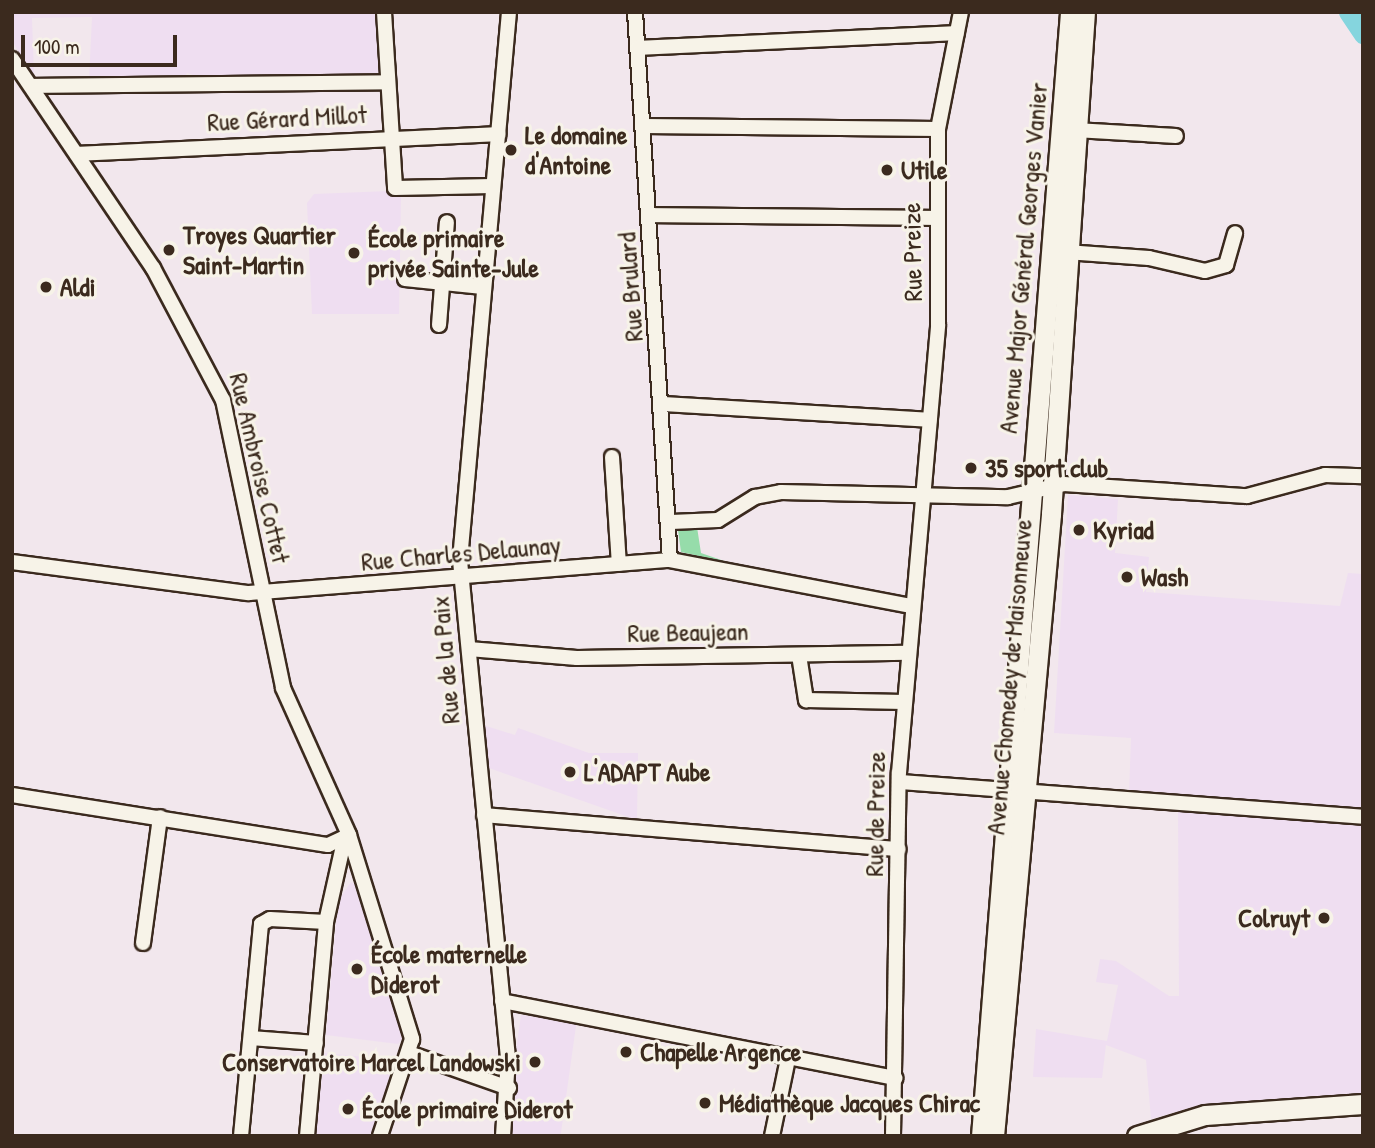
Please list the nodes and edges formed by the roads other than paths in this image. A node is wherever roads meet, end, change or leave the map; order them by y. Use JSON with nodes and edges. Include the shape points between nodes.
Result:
{"nodes":[{"id":1,"x":384,"y":12,"type":"edge"},
{"id":2,"x":509,"y":12,"type":"edge"},
{"id":3,"x":635,"y":12,"type":"edge"},
{"id":4,"x":961,"y":12,"type":"edge"},
{"id":5,"x":1070,"y":12,"type":"edge"},
{"id":6,"x":1085,"y":12,"type":"edge"},
{"id":7,"x":957,"y":33,"type":"junction"},
{"id":8,"x":638,"y":48,"type":"junction"},
{"id":9,"x":13,"y":63,"type":"edge"},
{"id":10,"x":387,"y":82,"type":"junction"},
{"id":11,"x":32,"y":86,"type":"junction"},
{"id":12,"x":644,"y":126,"type":"junction"},
{"id":13,"x":938,"y":129,"type":"junction"},
{"id":14,"x":1076,"y":130,"type":"junction"},
{"id":15,"x":499,"y":134,"type":"junction"},
{"id":16,"x":1176,"y":135,"type":"dead end"},
{"id":17,"x":390,"y":138,"type":"junction"},
{"id":18,"x":77,"y":154,"type":"junction"},
{"id":19,"x":492,"y":186,"type":"junction"},
{"id":20,"x":649,"y":215,"type":"junction"},
{"id":21,"x":934,"y":218,"type":"junction"},
{"id":22,"x":447,"y":222,"type":"dead end"},
{"id":23,"x":1235,"y":233,"type":"dead end"},
{"id":24,"x":1066,"y":252,"type":"junction"},
{"id":25,"x":405,"y":279,"type":"dead end"},
{"id":26,"x":442,"y":283,"type":"junction"},
{"id":27,"x":483,"y":287,"type":"junction"},
{"id":28,"x":439,"y":325,"type":"dead end"},
{"id":29,"x":662,"y":404,"type":"junction"},
{"id":30,"x":930,"y":420,"type":"junction"},
{"id":31,"x":612,"y":457,"type":"dead end"},
{"id":32,"x":1363,"y":476,"type":"edge"},
{"id":33,"x":1051,"y":485,"type":"junction"},
{"id":34,"x":1031,"y":492,"type":"junction"},
{"id":35,"x":924,"y":493,"type":"junction"},
{"id":36,"x":671,"y":522,"type":"junction"},
{"id":37,"x":670,"y":559,"type":"junction"},
{"id":38,"x":12,"y":562,"type":"edge"},
{"id":39,"x":620,"y":564,"type":"junction"},
{"id":40,"x":462,"y":579,"type":"junction"},
{"id":41,"x":263,"y":593,"type":"junction"},
{"id":42,"x":912,"y":606,"type":"junction"},
{"id":43,"x":469,"y":649,"type":"junction"},
{"id":44,"x":908,"y":653,"type":"junction"},
{"id":45,"x":799,"y":655,"type":"junction"},
{"id":46,"x":904,"y":702,"type":"junction"},
{"id":47,"x":901,"y":782,"type":"junction"},
{"id":48,"x":1007,"y":793,"type":"junction"},
{"id":49,"x":12,"y":795,"type":"edge"},
{"id":50,"x":484,"y":815,"type":"junction"},
{"id":51,"x":160,"y":817,"type":"junction"},
{"id":52,"x":1363,"y":817,"type":"edge"},
{"id":53,"x":346,"y":834,"type":"junction"},
{"id":54,"x":328,"y":845,"type":"junction"},
{"id":55,"x":899,"y":849,"type":"junction"},
{"id":56,"x":364,"y":879,"type":"junction"},
{"id":57,"x":333,"y":880,"type":"junction"},
{"id":58,"x":326,"y":922,"type":"junction"},
{"id":59,"x":143,"y":943,"type":"dead end"},
{"id":60,"x":502,"y":1001,"type":"junction"},
{"id":61,"x":251,"y":1038,"type":"junction"},
{"id":62,"x":316,"y":1043,"type":"junction"},
{"id":63,"x":409,"y":1053,"type":"junction"},
{"id":64,"x":788,"y":1059,"type":"junction"},
{"id":65,"x":896,"y":1078,"type":"junction"},
{"id":66,"x":509,"y":1088,"type":"junction"},
{"id":67,"x":1363,"y":1104,"type":"edge"},
{"id":68,"x":241,"y":1136,"type":"edge"},
{"id":69,"x":307,"y":1136,"type":"edge"},
{"id":70,"x":380,"y":1136,"type":"edge"},
{"id":71,"x":503,"y":1136,"type":"edge"},
{"id":72,"x":772,"y":1136,"type":"edge"},
{"id":73,"x":893,"y":1136,"type":"edge"},
{"id":74,"x":981,"y":1136,"type":"edge"},
{"id":75,"x":994,"y":1136,"type":"edge"},
{"id":76,"x":1138,"y":1136,"type":"edge"}],
"edges":[{"from":1,"to":10,"type":"street"},
{"from":2,"to":15,"type":"street","name":"Rue de la Paix"},
{"from":3,"to":8,"type":"street","name":"Rue Brulard"},
{"from":4,"to":7,"type":"street","name":"Rue Preize"},
{"from":5,"to":34,"type":"main road","name":"Avenue Major Général Georges Vanier"},
{"from":6,"to":14,"type":"main road","name":"Avenue Chomedey de Maisonneuve"},
{"from":7,"to":8,"type":"street"},
{"from":7,"to":13,"type":"street","name":"Rue Preize"},
{"from":8,"to":12,"type":"street","name":"Rue Brulard"},
{"from":9,"to":11,"type":"street","name":"Rue Ambroise Cottet"},
{"from":10,"to":11,"type":"street"},
{"from":10,"to":17,"type":"street"},
{"from":11,"to":18,"type":"street","name":"Rue Ambroise Cottet"},
{"from":12,"to":13,"type":"street"},
{"from":12,"to":20,"type":"street","name":"Rue Brulard"},
{"from":13,"to":21,"type":"street","name":"Rue Preize"},
{"from":14,"to":16,"type":"street"},
{"from":14,"to":24,"type":"main road","name":"Avenue Chomedey de Maisonneuve"},
{"from":15,"to":17,"type":"street","name":"Rue Gérard Millot"},
{"from":15,"to":19,"type":"street","name":"Rue de la Paix"},
{"from":17,"to":18,"type":"street","name":"Rue Gérard Millot"},
{"from":17,"to":19,"type":"street","via":[[396,188]]},
{"from":18,"to":41,"type":"street","name":"Rue Ambroise Cottet","via":[[210,367],[223,400]]},
{"from":19,"to":27,"type":"street","name":"Rue de la Paix"},
{"from":20,"to":21,"type":"street"},
{"from":20,"to":29,"type":"street","name":"Rue Brulard"},
{"from":21,"to":30,"type":"street","name":"Rue Preize","via":[[939,325]]},
{"from":22,"to":26,"type":"street"},
{"from":23,"to":24,"type":"street","via":[[1226,265],[1205,271],[1149,258]]},
{"from":24,"to":33,"type":"main road","name":"Avenue Chomedey de Maisonneuve"},
{"from":25,"to":26,"type":"street"},
{"from":26,"to":27,"type":"street"},
{"from":26,"to":28,"type":"street"},
{"from":27,"to":40,"type":"street","name":"Rue de la Paix"},
{"from":29,"to":30,"type":"street"},
{"from":29,"to":36,"type":"street","name":"Rue Brulard"},
{"from":30,"to":35,"type":"street","name":"Rue Preize"},
{"from":31,"to":39,"type":"street"},
{"from":32,"to":33,"type":"street","via":[[1325,475],[1247,496]]},
{"from":33,"to":34,"type":"street"},
{"from":33,"to":48,"type":"main road","name":"Avenue Chomedey de Maisonneuve"},
{"from":34,"to":35,"type":"street","via":[[1008,497]]},
{"from":34,"to":48,"type":"main road","name":"Avenue Major Général Georges Vanier"},
{"from":35,"to":36,"type":"street","via":[[782,492],[755,497],[718,520]]},
{"from":35,"to":42,"type":"street","name":"Rue de Preize"},
{"from":36,"to":37,"type":"street","name":"Rue Brulard"},
{"from":37,"to":39,"type":"street","name":"Rue Charles Delaunay"},
{"from":37,"to":42,"type":"street","name":"Rue Charles Delaunay"},
{"from":38,"to":41,"type":"street","name":"Rue Charles Delaunay"},
{"from":39,"to":40,"type":"street","name":"Rue Charles Delaunay"},
{"from":40,"to":41,"type":"street","name":"Rue Charles Delaunay"},
{"from":40,"to":43,"type":"street","name":"Rue de la Paix"},
{"from":41,"to":53,"type":"street","name":"Rue Ambroise Cottet","via":[[283,688]]},
{"from":42,"to":44,"type":"street","name":"Rue de Preize"},
{"from":43,"to":45,"type":"street","name":"Rue Beaujean","via":[[577,658]]},
{"from":43,"to":50,"type":"street","name":"Rue de la Paix"},
{"from":44,"to":45,"type":"street","name":"Rue Beaujean"},
{"from":44,"to":46,"type":"street","name":"Rue de Preize"},
{"from":45,"to":46,"type":"street","via":[[806,700]]},
{"from":46,"to":47,"type":"street","name":"Rue de Preize"},
{"from":47,"to":48,"type":"street"},
{"from":47,"to":55,"type":"street","name":"Rue de Preize"},
{"from":48,"to":52,"type":"street"},
{"from":48,"to":74,"type":"main road","name":"Avenue Major Général Georges Vanier"},
{"from":48,"to":75,"type":"main road","name":"Avenue Chomedey de Maisonneuve"},
{"from":49,"to":51,"type":"street"},
{"from":50,"to":55,"type":"street"},
{"from":50,"to":60,"type":"street","name":"Rue de la Paix"},
{"from":51,"to":54,"type":"street"},
{"from":51,"to":59,"type":"street"},
{"from":53,"to":54,"type":"street"},
{"from":53,"to":56,"type":"street","name":"Rue Ambroise Cottet"},
{"from":53,"to":57,"type":"street","via":[[346,856]]},
{"from":54,"to":57,"type":"street"},
{"from":55,"to":65,"type":"street","name":"Rue de Preize"},
{"from":56,"to":57,"type":"street","via":[[350,874]]},
{"from":56,"to":63,"type":"street","name":"Rue Ambroise Cottet","via":[[412,1039]]},
{"from":57,"to":58,"type":"street"},
{"from":58,"to":61,"type":"street","via":[[263,921]]},
{"from":58,"to":62,"type":"street"},
{"from":60,"to":64,"type":"street"},
{"from":60,"to":66,"type":"street","name":"Rue de la Paix"},
{"from":61,"to":62,"type":"street"},
{"from":61,"to":68,"type":"street"},
{"from":62,"to":69,"type":"street"},
{"from":63,"to":66,"type":"street"},
{"from":63,"to":70,"type":"street","name":"Rue Ambroise Cottet"},
{"from":64,"to":65,"type":"street"},
{"from":64,"to":72,"type":"street"},
{"from":65,"to":73,"type":"street","name":"Rue de Preize"},
{"from":66,"to":71,"type":"street","name":"Rue de la Paix"},
{"from":67,"to":76,"type":"main road","via":[[1205,1115]]}]}
